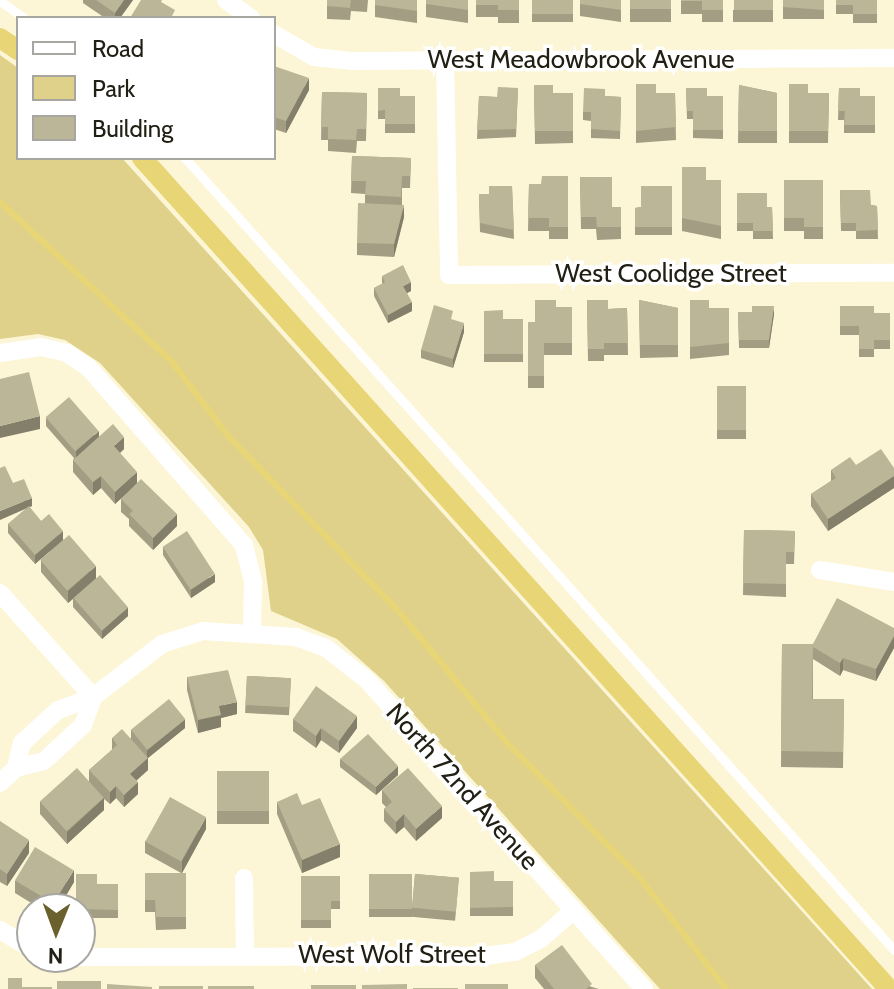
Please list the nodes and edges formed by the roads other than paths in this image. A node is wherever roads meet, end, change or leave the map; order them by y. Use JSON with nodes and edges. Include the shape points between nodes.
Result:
{"nodes":[{"id":1,"x":226,"y":0,"type":"edge"},
{"id":2,"x":0,"y":1,"type":"edge"},
{"id":3,"x":21,"y":16,"type":"edge"},
{"id":4,"x":248,"y":16,"type":"edge"},
{"id":5,"x":276,"y":35,"type":"edge"},
{"id":6,"x":894,"y":58,"type":"edge"},
{"id":7,"x":445,"y":60,"type":"junction"},
{"id":8,"x":187,"y":160,"type":"edge"},
{"id":9,"x":894,"y":273,"type":"edge"},
{"id":10,"x":0,"y":353,"type":"edge"},
{"id":11,"x":820,"y":570,"type":"dead end"},
{"id":12,"x":894,"y":582,"type":"edge"},
{"id":13,"x":0,"y":593,"type":"edge"},
{"id":14,"x":252,"y":631,"type":"junction"},
{"id":15,"x":93,"y":697,"type":"junction"},
{"id":16,"x":16,"y":768,"type":"junction"},
{"id":17,"x":0,"y":783,"type":"edge"},
{"id":18,"x":244,"y":878,"type":"dead end"},
{"id":19,"x":573,"y":911,"type":"junction"},
{"id":20,"x":894,"y":950,"type":"edge"},
{"id":21,"x":245,"y":956,"type":"junction"},
{"id":22,"x":96,"y":957,"type":"edge"},
{"id":23,"x":644,"y":989,"type":"edge"}],
"edges":[{"from":1,"to":4,"type":"street"},
{"from":2,"to":3,"type":"lane"},
{"from":5,"to":7,"type":"street","name":"West Meadowbrook Avenue","via":[[314,57]]},
{"from":6,"to":7,"type":"street","name":"West Meadowbrook Avenue"},
{"from":7,"to":9,"type":"street","name":"West Coolidge Street","via":[[449,275]]},
{"from":8,"to":20,"type":"lane"},
{"from":10,"to":14,"type":"street","via":[[41,347],[67,353],[88,367],[244,545],[253,582]]},
{"from":11,"to":12,"type":"street"},
{"from":13,"to":15,"type":"street"},
{"from":14,"to":15,"type":"street","name":"North 72nd Avenue","via":[[203,631],[162,644]]},
{"from":14,"to":19,"type":"street","name":"North 72nd Avenue","via":[[296,637],[346,660]]},
{"from":15,"to":16,"type":"street","via":[[83,725],[44,761]]},
{"from":15,"to":16,"type":"street","via":[[58,710],[22,743]]},
{"from":16,"to":17,"type":"street"},
{"from":18,"to":21,"type":"street"},
{"from":19,"to":21,"type":"street","name":"West Wolf Street","via":[[542,938],[515,952]]},
{"from":19,"to":23,"type":"street","name":"North 72nd Avenue"},
{"from":21,"to":22,"type":"street","name":"West Wolf Street"}]}
